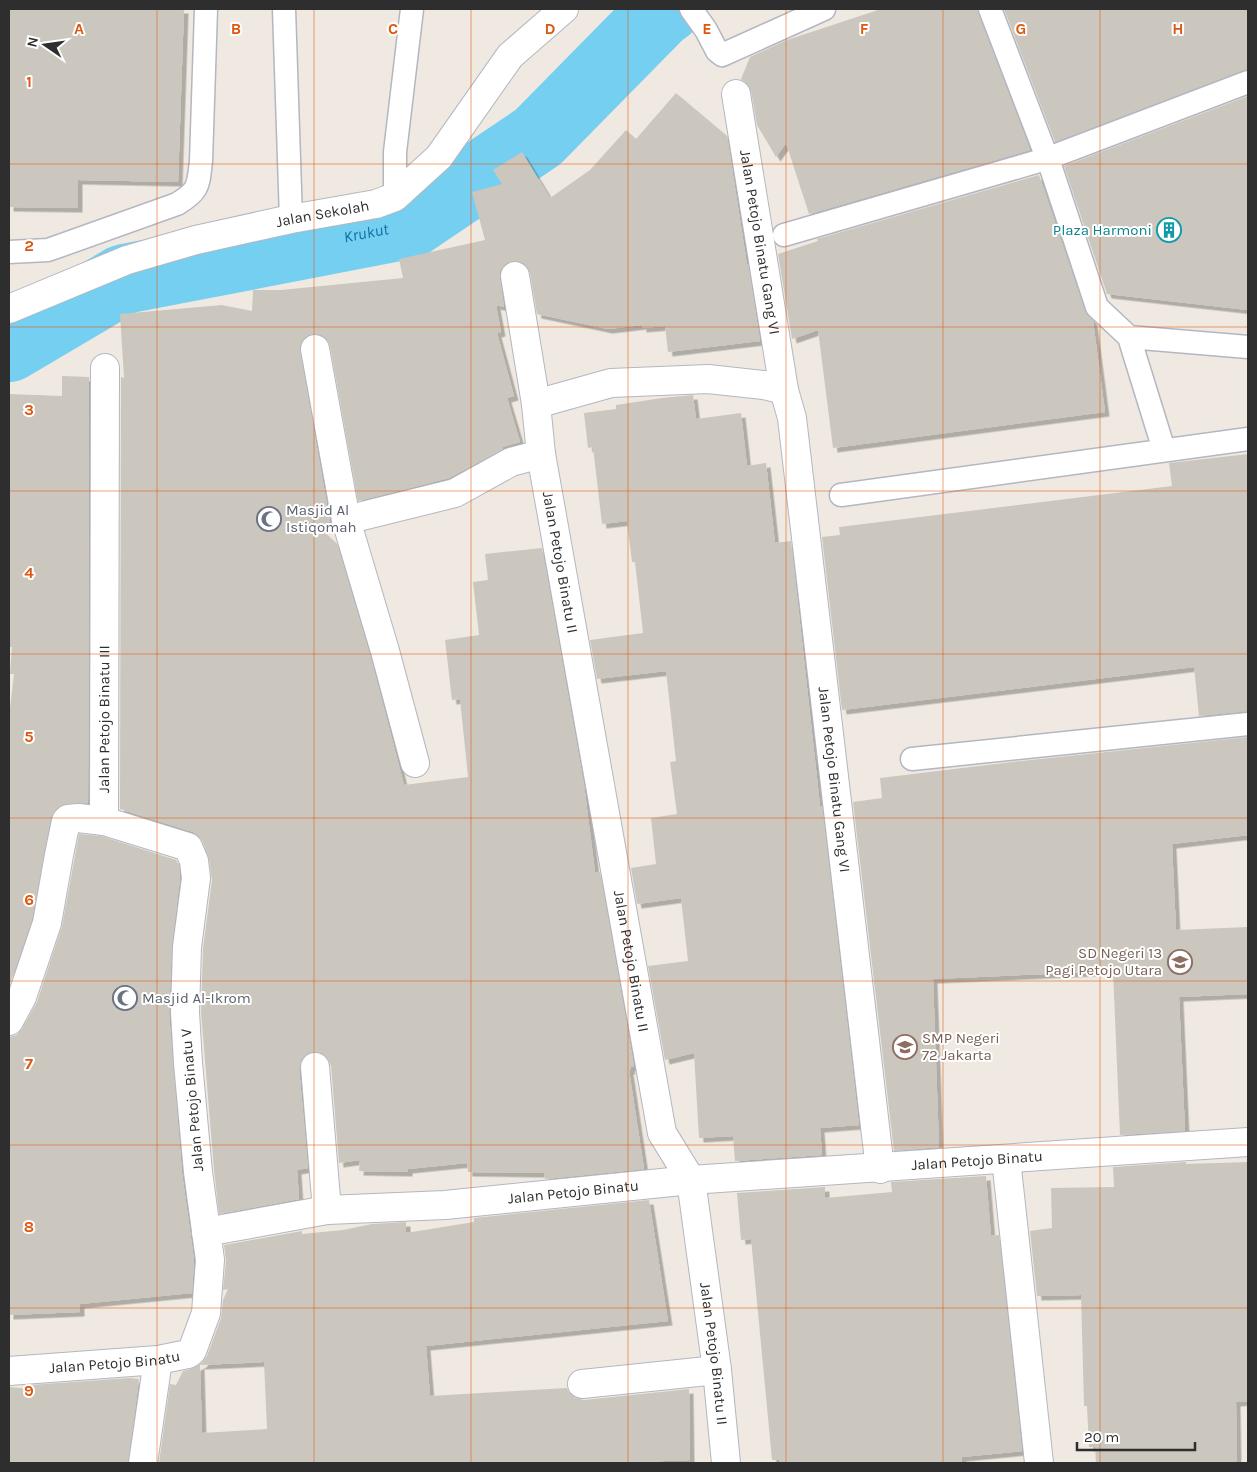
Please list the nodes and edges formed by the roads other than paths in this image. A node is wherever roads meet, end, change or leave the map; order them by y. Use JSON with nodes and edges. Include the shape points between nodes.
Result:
{"nodes":[{"id":1,"x":206,"y":9,"type":"edge"},
{"id":2,"x":284,"y":9,"type":"edge"},
{"id":3,"x":412,"y":9,"type":"edge"},
{"id":4,"x":564,"y":9,"type":"edge"},
{"id":5,"x":691,"y":9,"type":"edge"},
{"id":6,"x":824,"y":9,"type":"edge"},
{"id":7,"x":990,"y":9,"type":"edge"},
{"id":8,"x":1248,"y":82,"type":"edge"},
{"id":9,"x":736,"y":94,"type":"dead end"},
{"id":10,"x":1046,"y":159,"type":"junction"},
{"id":11,"x":395,"y":197,"type":"junction"},
{"id":12,"x":291,"y":219,"type":"junction"},
{"id":13,"x":784,"y":234,"type":"dead end"},
{"id":14,"x":9,"y":252,"type":"edge"},
{"id":15,"x":515,"y":276,"type":"dead end"},
{"id":16,"x":9,"y":309,"type":"edge"},
{"id":17,"x":1129,"y":337,"type":"junction"},
{"id":18,"x":1248,"y":347,"type":"edge"},
{"id":19,"x":315,"y":349,"type":"dead end"},
{"id":20,"x":104,"y":368,"type":"dead end"},
{"id":21,"x":784,"y":390,"type":"junction"},
{"id":22,"x":536,"y":404,"type":"junction"},
{"id":23,"x":1248,"y":440,"type":"edge"},
{"id":24,"x":1164,"y":450,"type":"junction"},
{"id":25,"x":541,"y":454,"type":"junction"},
{"id":26,"x":841,"y":496,"type":"dead end"},
{"id":27,"x":346,"y":520,"type":"junction"},
{"id":28,"x":1248,"y":724,"type":"edge"},
{"id":29,"x":912,"y":759,"type":"dead end"},
{"id":30,"x":415,"y":763,"type":"dead end"},
{"id":31,"x":104,"y":821,"type":"junction"},
{"id":32,"x":9,"y":1021,"type":"edge"},
{"id":33,"x":315,"y":1067,"type":"dead end"},
{"id":34,"x":1248,"y":1142,"type":"edge"},
{"id":35,"x":1006,"y":1159,"type":"junction"},
{"id":36,"x":880,"y":1169,"type":"junction"},
{"id":37,"x":691,"y":1180,"type":"junction"},
{"id":38,"x":327,"y":1210,"type":"junction"},
{"id":39,"x":206,"y":1232,"type":"junction"},
{"id":40,"x":158,"y":1360,"type":"junction"},
{"id":41,"x":717,"y":1370,"type":"junction"},
{"id":42,"x":9,"y":1371,"type":"edge"},
{"id":43,"x":582,"y":1384,"type":"dead end"},
{"id":44,"x":143,"y":1463,"type":"edge"},
{"id":45,"x":726,"y":1463,"type":"edge"},
{"id":46,"x":1040,"y":1463,"type":"edge"}],
"edges":[{"from":1,"to":14,"type":"lane","via":[[201,160],[198,184],[191,196],[177,204],[48,250]]},
{"from":2,"to":12,"type":"lane"},
{"from":3,"to":11,"type":"lane","via":[[395,152]]},
{"from":4,"to":11,"type":"street","name":"Jalan Sekolah","via":[[510,56],[439,157]]},
{"from":5,"to":6,"type":"lane","via":[[722,55]]},
{"from":7,"to":10,"type":"lane"},
{"from":8,"to":10,"type":"lane"},
{"from":9,"to":21,"type":"street","name":"Jalan Petojo Binatu Gang VI"},
{"from":10,"to":13,"type":"lane"},
{"from":10,"to":17,"type":"lane","via":[[1097,307]]},
{"from":11,"to":12,"type":"street","name":"Jalan Sekolah","via":[[376,204]]},
{"from":12,"to":16,"type":"street","name":"Jalan Sekolah","via":[[196,240],[127,260]]},
{"from":15,"to":22,"type":"street","name":"Jalan Petojo Binatu II"},
{"from":17,"to":18,"type":"lane"},
{"from":17,"to":24,"type":"lane"},
{"from":19,"to":27,"type":"street"},
{"from":20,"to":31,"type":"street","name":"Jalan Petojo Binatu III"},
{"from":21,"to":22,"type":"street","via":[[708,379],[611,383]]},
{"from":21,"to":36,"type":"street","name":"Jalan Petojo Binatu Gang VI","via":[[792,418]]},
{"from":22,"to":25,"type":"street","name":"Jalan Petojo Binatu II"},
{"from":23,"to":24,"type":"lane"},
{"from":24,"to":26,"type":"lane"},
{"from":25,"to":27,"type":"street","via":[[511,462],[455,493]]},
{"from":25,"to":37,"type":"street","name":"Jalan Petojo Binatu II","via":[[662,1133]]},
{"from":27,"to":30,"type":"street"},
{"from":28,"to":29,"type":"lane"},
{"from":31,"to":32,"type":"street","via":[[78,818],[66,821],[47,922],[22,997]]},
{"from":31,"to":39,"type":"street","name":"Jalan Petojo Binatu V","via":[[188,847],[194,861],[196,878],[187,947],[185,1012]]},
{"from":33,"to":38,"type":"street"},
{"from":34,"to":35,"type":"street","name":"Jalan Petojo Binatu"},
{"from":35,"to":36,"type":"street","name":"Jalan Petojo Binatu"},
{"from":35,"to":46,"type":"street"},
{"from":36,"to":37,"type":"street","name":"Jalan Petojo Binatu"},
{"from":37,"to":38,"type":"street","name":"Jalan Petojo Binatu","via":[[445,1205]]},
{"from":37,"to":41,"type":"street","name":"Jalan Petojo Binatu II"},
{"from":38,"to":39,"type":"street","name":"Jalan Petojo Binatu"},
{"from":39,"to":40,"type":"street","name":"Jalan Petojo Binatu","via":[[210,1260],[206,1313],[192,1351]]},
{"from":40,"to":42,"type":"street","name":"Jalan Petojo Binatu"},
{"from":40,"to":44,"type":"street"},
{"from":41,"to":43,"type":"street"},
{"from":41,"to":45,"type":"street","name":"Jalan Petojo Binatu II"}]}
